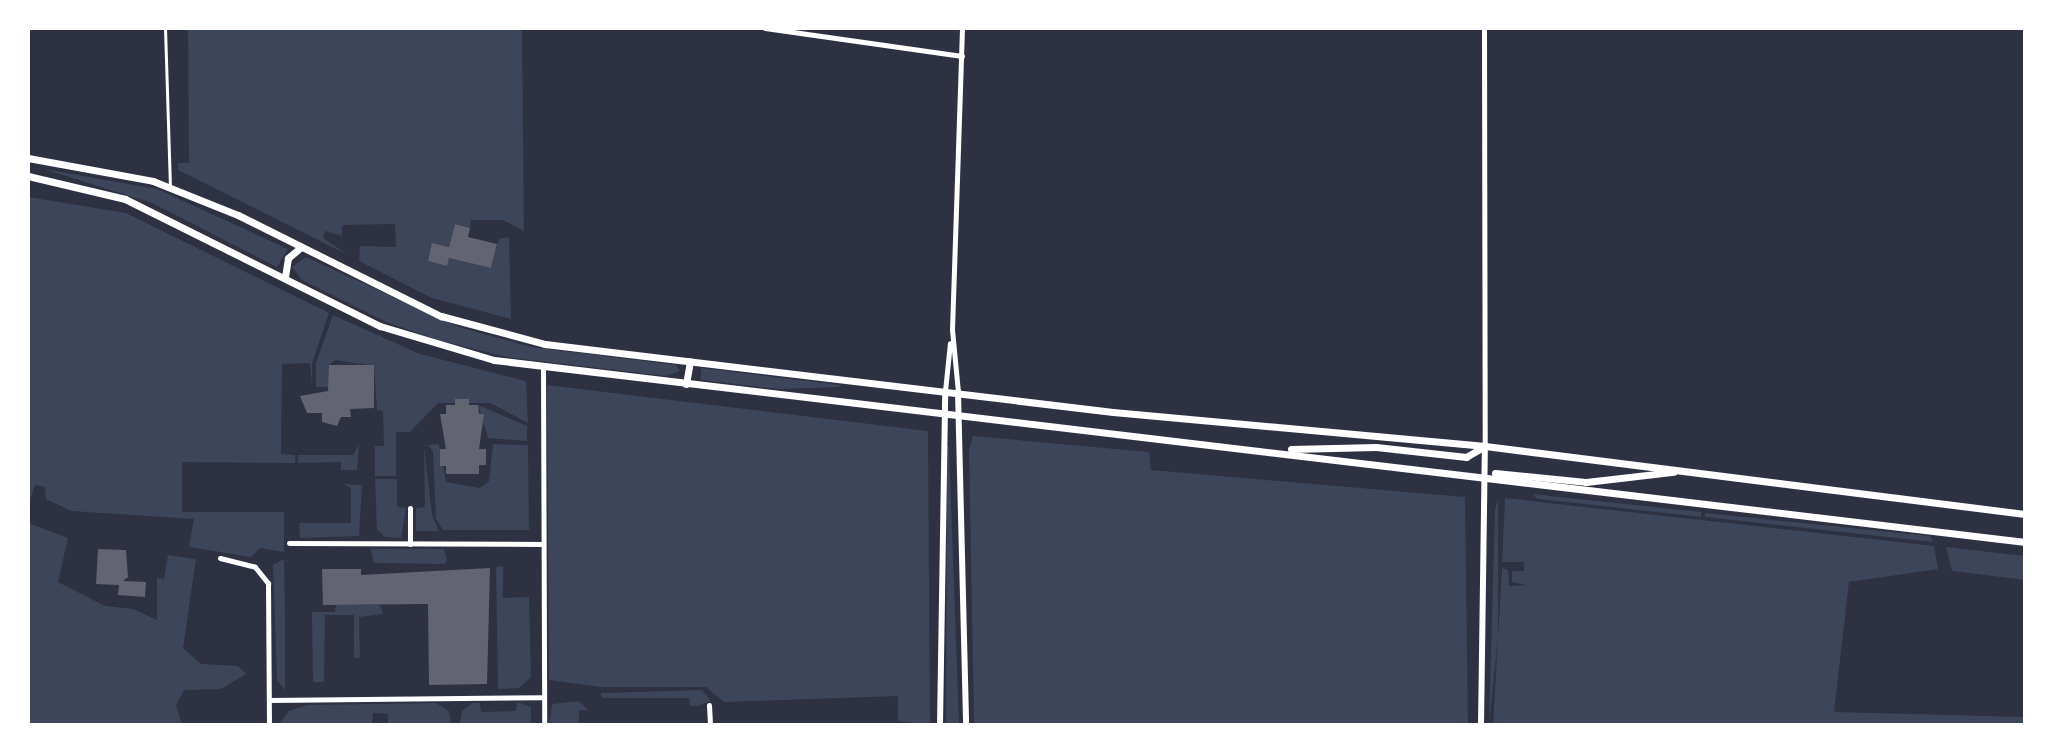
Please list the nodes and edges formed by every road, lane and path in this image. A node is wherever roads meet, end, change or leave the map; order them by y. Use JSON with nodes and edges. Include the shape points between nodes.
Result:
{"nodes":[{"id":1,"x":165,"y":28,"type":"edge"},
{"id":2,"x":765,"y":28,"type":"edge"},
{"id":3,"x":962,"y":28,"type":"edge"},
{"id":4,"x":1484,"y":28,"type":"edge"},
{"id":5,"x":963,"y":56,"type":"junction"},
{"id":6,"x":28,"y":158,"type":"edge"},
{"id":7,"x":28,"y":176,"type":"edge"},
{"id":8,"x":170,"y":187,"type":"junction"},
{"id":9,"x":301,"y":247,"type":"junction"},
{"id":10,"x":285,"y":277,"type":"junction"},
{"id":11,"x":952,"y":330,"type":"junction"},
{"id":12,"x":690,"y":361,"type":"junction"},
{"id":13,"x":543,"y":368,"type":"junction"},
{"id":14,"x":686,"y":384,"type":"junction"},
{"id":15,"x":945,"y":391,"type":"junction"},
{"id":16,"x":958,"y":392,"type":"junction"},
{"id":17,"x":943,"y":412,"type":"junction"},
{"id":18,"x":958,"y":414,"type":"junction"},
{"id":19,"x":1485,"y":446,"type":"junction"},
{"id":20,"x":1266,"y":450,"type":"junction"},
{"id":21,"x":1684,"y":471,"type":"junction"},
{"id":22,"x":1485,"y":475,"type":"junction"},
{"id":23,"x":410,"y":508,"type":"dead end"},
{"id":24,"x":2025,"y":514,"type":"edge"},
{"id":25,"x":2025,"y":542,"type":"edge"},
{"id":26,"x":289,"y":543,"type":"dead end"},
{"id":27,"x":410,"y":544,"type":"junction"},
{"id":28,"x":543,"y":544,"type":"junction"},
{"id":29,"x":220,"y":558,"type":"dead end"},
{"id":30,"x":543,"y":697,"type":"junction"},
{"id":31,"x":269,"y":700,"type":"junction"},
{"id":32,"x":709,"y":705,"type":"dead end"},
{"id":33,"x":269,"y":725,"type":"edge"},
{"id":34,"x":544,"y":725,"type":"edge"},
{"id":35,"x":710,"y":725,"type":"edge"},
{"id":36,"x":940,"y":725,"type":"edge"},
{"id":37,"x":966,"y":725,"type":"edge"},
{"id":38,"x":1481,"y":725,"type":"edge"}],
"edges":[{"from":1,"to":8,"type":"lane"},
{"from":2,"to":5,"type":"street"},
{"from":3,"to":5,"type":"street"},
{"from":4,"to":19,"type":"street"},
{"from":5,"to":11,"type":"street"},
{"from":6,"to":8,"type":"main road"},
{"from":7,"to":10,"type":"main road","via":[[125,199]]},
{"from":8,"to":9,"type":"main road"},
{"from":9,"to":10,"type":"main road","via":[[288,258]]},
{"from":9,"to":12,"type":"main road","via":[[403,300],[471,326],[545,344]]},
{"from":10,"to":13,"type":"main road","via":[[413,338],[470,356]]},
{"from":11,"to":15,"type":"street"},
{"from":11,"to":16,"type":"street"},
{"from":12,"to":14,"type":"main road"},
{"from":12,"to":15,"type":"main road"},
{"from":13,"to":14,"type":"main road"},
{"from":13,"to":28,"type":"street"},
{"from":14,"to":17,"type":"main road"},
{"from":15,"to":16,"type":"main road"},
{"from":15,"to":17,"type":"street"},
{"from":16,"to":18,"type":"street"},
{"from":16,"to":19,"type":"main road","via":[[1113,412]]},
{"from":17,"to":18,"type":"main road"},
{"from":17,"to":36,"type":"street"},
{"from":18,"to":20,"type":"main road"},
{"from":18,"to":37,"type":"street"},
{"from":19,"to":20,"type":"main road","via":[[1466,457],[1376,447]]},
{"from":19,"to":21,"type":"main road"},
{"from":19,"to":22,"type":"street"},
{"from":20,"to":22,"type":"main road"},
{"from":21,"to":22,"type":"main road","via":[[1586,482],[1502,472]]},
{"from":21,"to":24,"type":"main road"},
{"from":22,"to":25,"type":"main road"},
{"from":22,"to":38,"type":"street"},
{"from":23,"to":27,"type":"street"},
{"from":26,"to":27,"type":"street"},
{"from":27,"to":28,"type":"street"},
{"from":28,"to":30,"type":"street"},
{"from":29,"to":31,"type":"street","via":[[255,567],[268,583]]},
{"from":30,"to":31,"type":"street"},
{"from":30,"to":34,"type":"street"},
{"from":31,"to":33,"type":"street"},
{"from":32,"to":35,"type":"street"}]}
